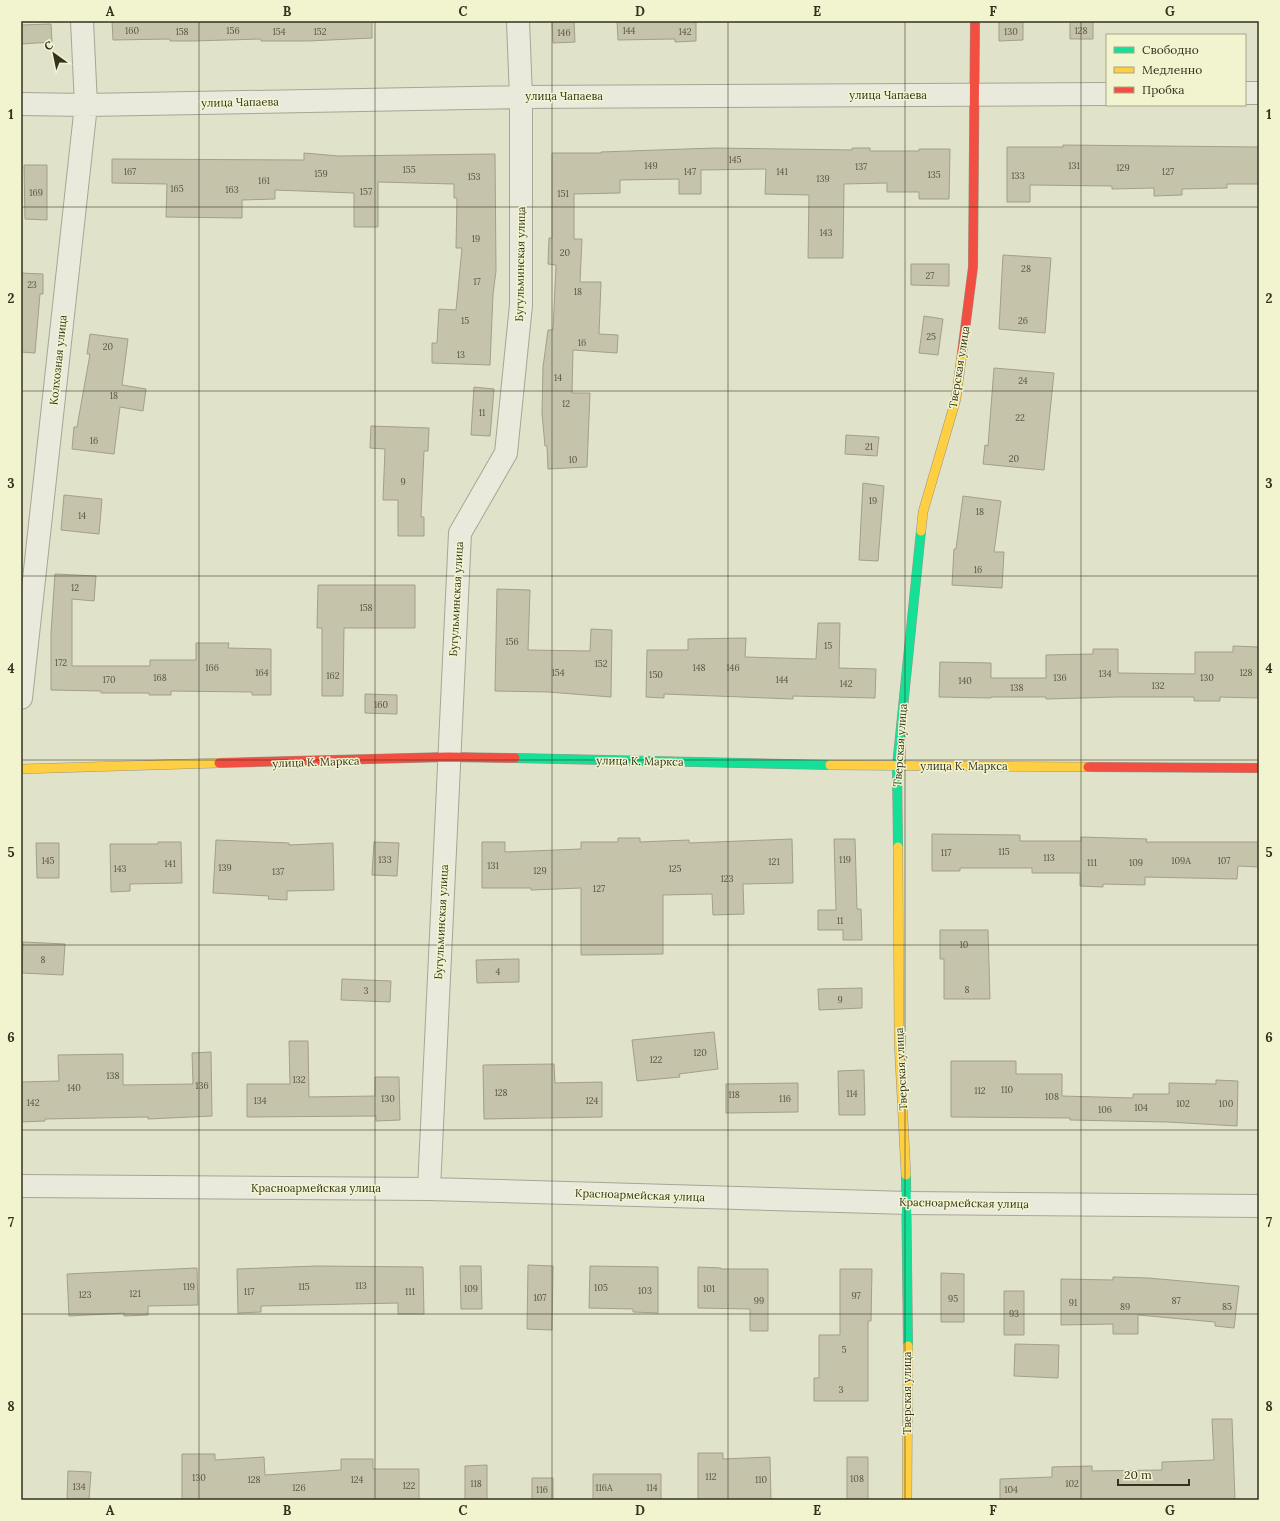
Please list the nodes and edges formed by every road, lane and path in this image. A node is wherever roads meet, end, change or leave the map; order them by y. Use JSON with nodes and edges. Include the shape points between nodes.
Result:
{"nodes":[{"id":1,"x":82,"y":21,"type":"edge"},
{"id":2,"x":518,"y":21,"type":"edge"},
{"id":3,"x":975,"y":21,"type":"edge"},
{"id":4,"x":1259,"y":92,"type":"edge"},
{"id":5,"x":1246,"y":93,"type":"edge"},
{"id":6,"x":1106,"y":94,"type":"edge"},
{"id":7,"x":975,"y":95,"type":"junction"},
{"id":8,"x":521,"y":97,"type":"junction"},
{"id":9,"x":21,"y":104,"type":"edge"},
{"id":10,"x":86,"y":105,"type":"junction"},
{"id":11,"x":21,"y":698,"type":"edge"},
{"id":12,"x":448,"y":757,"type":"junction"},
{"id":13,"x":897,"y":766,"type":"junction"},
{"id":14,"x":1259,"y":768,"type":"edge"},
{"id":15,"x":21,"y":769,"type":"edge"},
{"id":16,"x":21,"y":1186,"type":"edge"},
{"id":17,"x":429,"y":1189,"type":"junction"},
{"id":18,"x":908,"y":1203,"type":"junction"},
{"id":19,"x":1259,"y":1206,"type":"edge"},
{"id":20,"x":907,"y":1500,"type":"edge"}],
"edges":[{"from":1,"to":10,"type":"street","name":"Колхозная улица"},
{"from":2,"to":8,"type":"street","name":"Бугульминская улица"},
{"from":3,"to":7,"type":"street","name":"Тверская улица"},
{"from":4,"to":5,"type":"street"},
{"from":6,"to":7,"type":"street","name":"улица Чапаева"},
{"from":7,"to":8,"type":"street","name":"улица Чапаева"},
{"from":7,"to":13,"type":"street","name":"Тверская улица","via":[[973,267],[956,399],[923,512]]},
{"from":8,"to":10,"type":"street","name":"улица Чапаева"},
{"from":8,"to":12,"type":"street","name":"Бугульминская улица","via":[[521,305],[506,453],[460,532]]},
{"from":9,"to":10,"type":"street","name":"улица Чапаева"},
{"from":10,"to":11,"type":"street","name":"Колхозная улица"},
{"from":12,"to":13,"type":"street","name":"улица К. Маркса"},
{"from":12,"to":15,"type":"street","name":"улица К. Маркса"},
{"from":12,"to":17,"type":"street","name":"Бугульминская улица"},
{"from":13,"to":14,"type":"street","name":"улица К. Маркса"},
{"from":13,"to":18,"type":"street","name":"Тверская улица","via":[[899,1042]]},
{"from":16,"to":17,"type":"street","name":"Красноармейская улица"},
{"from":17,"to":18,"type":"street","name":"Красноармейская улица"},
{"from":18,"to":19,"type":"street","name":"Красноармейская улица"},
{"from":18,"to":20,"type":"street","name":"Тверская улица"}]}
